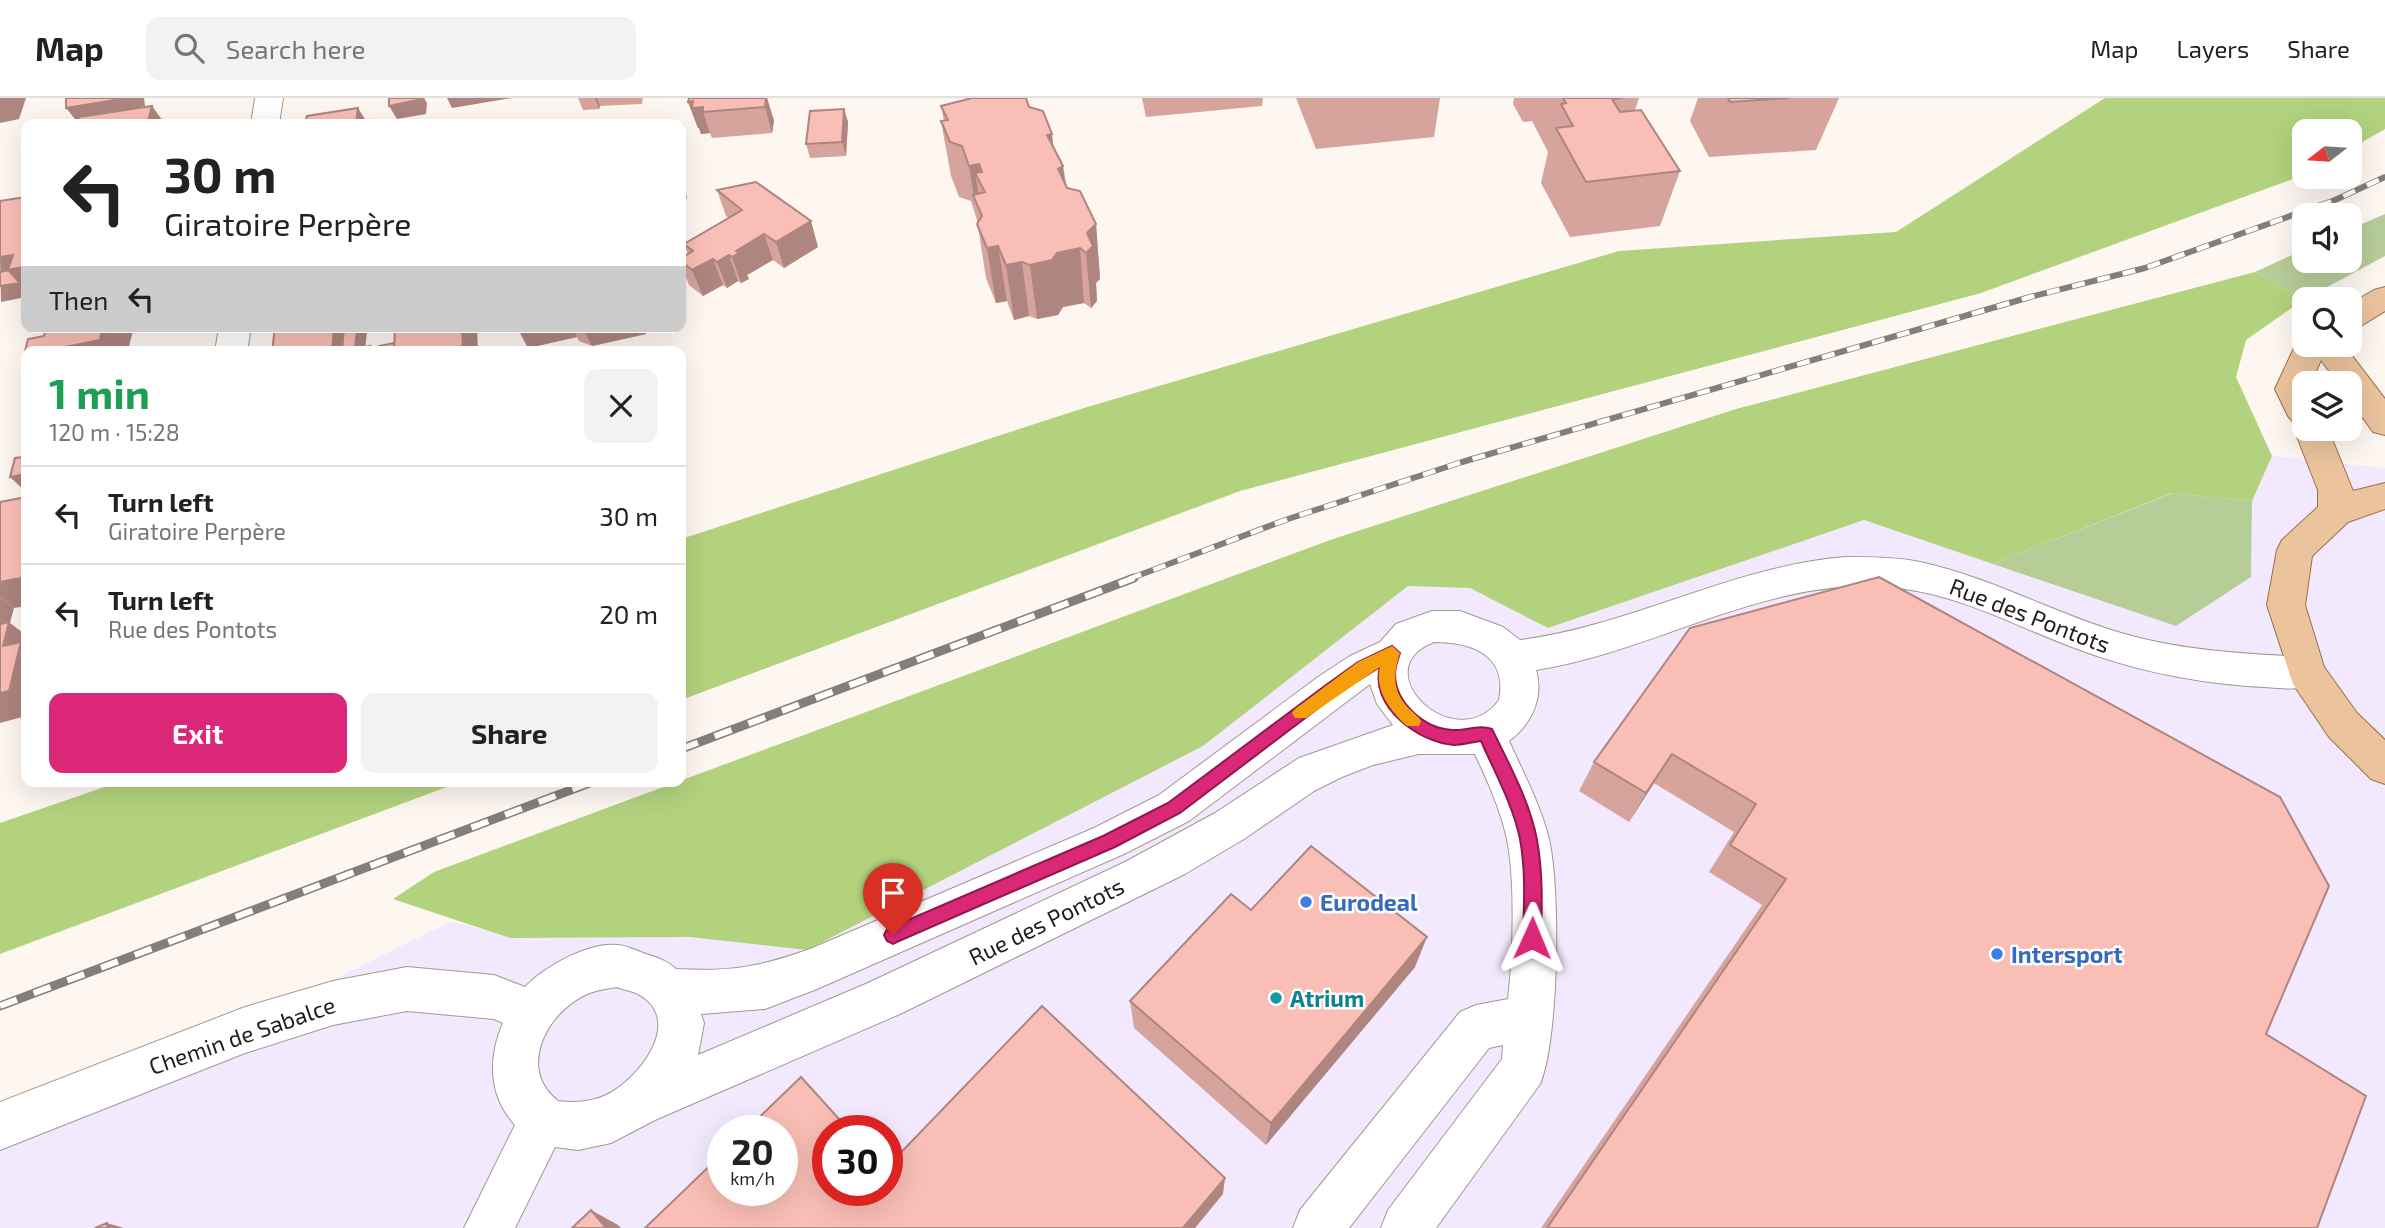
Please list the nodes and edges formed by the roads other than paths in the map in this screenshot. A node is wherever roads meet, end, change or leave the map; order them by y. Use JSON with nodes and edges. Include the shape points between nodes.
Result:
{"nodes":[{"id":1,"x":269,"y":98,"type":"edge"},
{"id":2,"x":266,"y":119,"type":"edge"},
{"id":3,"x":2385,"y":297,"type":"edge"},
{"id":4,"x":2362,"y":311,"type":"edge"},
{"id":5,"x":2334,"y":357,"type":"edge"},
{"id":6,"x":2385,"y":423,"type":"edge"},
{"id":7,"x":2316,"y":441,"type":"edge"},
{"id":8,"x":2385,"y":496,"type":"edge"},
{"id":9,"x":2334,"y":512,"type":"junction"},
{"id":10,"x":1392,"y":653,"type":"junction"},
{"id":11,"x":1511,"y":657,"type":"junction"},
{"id":12,"x":2307,"y":673,"type":"junction"},
{"id":13,"x":1438,"y":734,"type":"junction"},
{"id":14,"x":1486,"y":734,"type":"junction"},
{"id":15,"x":2385,"y":766,"type":"edge"},
{"id":16,"x":671,"y":991,"type":"junction"},
{"id":17,"x":533,"y":1012,"type":"junction"},
{"id":18,"x":1529,"y":1017,"type":"junction"},
{"id":19,"x":646,"y":1100,"type":"junction"},
{"id":20,"x":544,"y":1119,"type":"junction"},
{"id":21,"x":0,"y":1126,"type":"edge"},
{"id":22,"x":489,"y":1228,"type":"edge"},
{"id":23,"x":1318,"y":1228,"type":"edge"},
{"id":24,"x":1406,"y":1228,"type":"edge"}],
"edges":[{"from":1,"to":2,"type":"street"},
{"from":3,"to":4,"type":"main road"},
{"from":5,"to":6,"type":"main road"},
{"from":7,"to":9,"type":"main road","via":[[2336,490]]},
{"from":8,"to":9,"type":"main road"},
{"from":9,"to":12,"type":"main road","via":[[2295,550],[2286,606]]},
{"from":10,"to":11,"type":"street","via":[[1419,630],[1449,626],[1479,632]]},
{"from":10,"to":13,"type":"street","via":[[1386,671],[1399,709]]},
{"from":10,"to":16,"type":"street","name":"Rue des Pontots","via":[[1332,689],[1174,808],[1109,841],[817,968],[765,986],[717,993]]},
{"from":11,"to":12,"type":"street","name":"Rue des Pontots","via":[[1601,640],[1784,580],[1844,571],[1898,573],[1948,583],[2119,648],[2162,659]]},
{"from":11,"to":14,"type":"street","via":[[1520,674],[1516,710]]},
{"from":12,"to":15,"type":"main road","via":[[2343,725]]},
{"from":13,"to":14,"type":"street"},
{"from":13,"to":19,"type":"street","name":"Rue des Pontots","via":[[1384,743],[1300,778],[1189,851],[1078,906],[839,1019]]},
{"from":14,"to":18,"type":"street","via":[[1528,838],[1533,879]]},
{"from":16,"to":17,"type":"street","via":[[657,977],[617,965],[571,979]]},
{"from":16,"to":19,"type":"street","via":[[681,1032],[676,1056]]},
{"from":17,"to":20,"type":"street","via":[[514,1060],[526,1104]]},
{"from":17,"to":21,"type":"street","name":"Chemin de Sabalce","via":[[494,997],[407,989],[333,1003],[233,1034]]},
{"from":18,"to":23,"type":"street","via":[[1476,1028]]},
{"from":18,"to":24,"type":"street","via":[[1524,1068]]},
{"from":19,"to":20,"type":"street","via":[[622,1116],[594,1126],[567,1126]]},
{"from":20,"to":22,"type":"street"}]}
